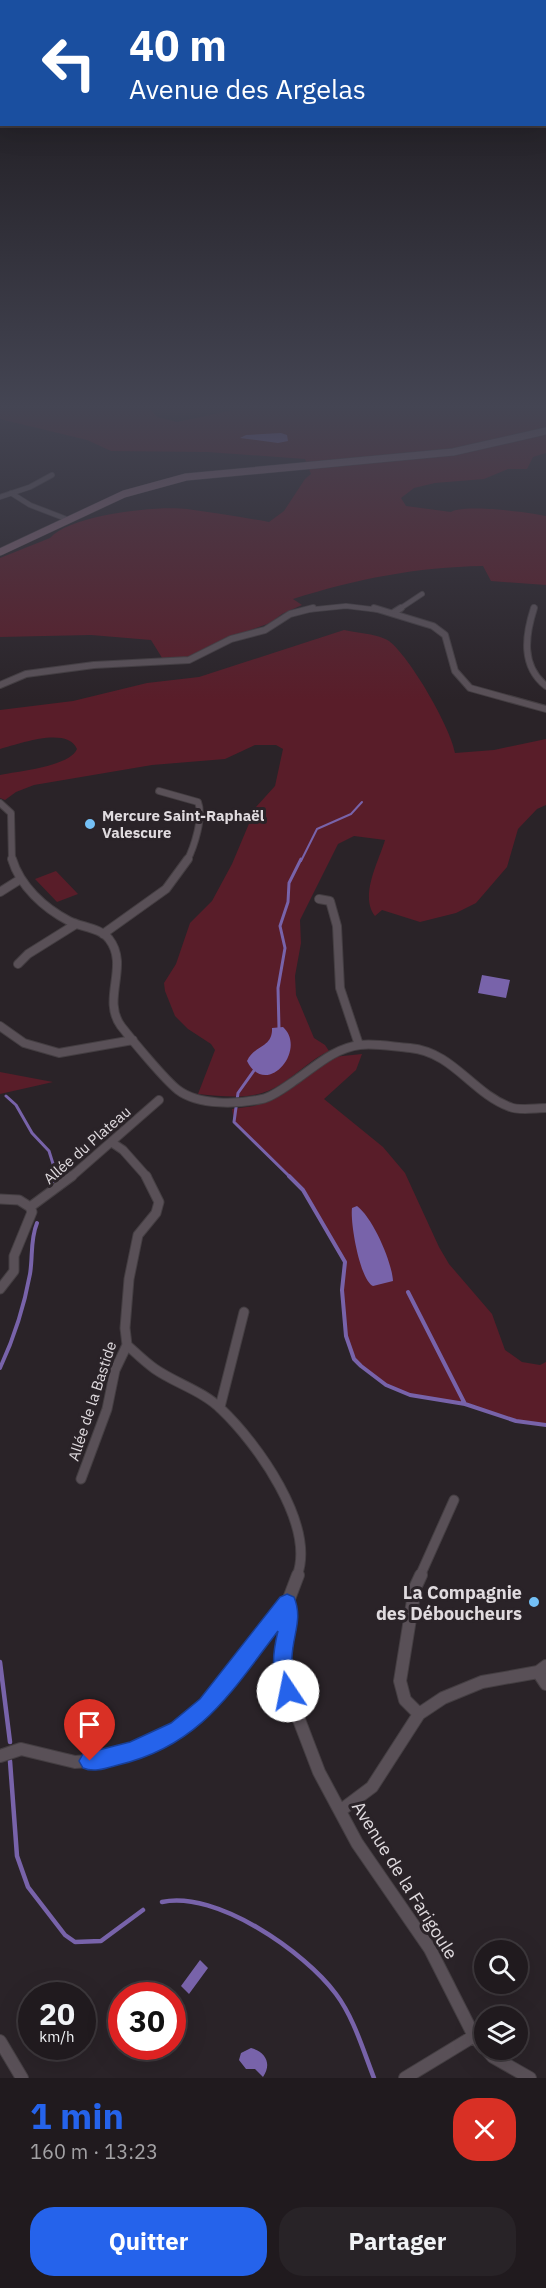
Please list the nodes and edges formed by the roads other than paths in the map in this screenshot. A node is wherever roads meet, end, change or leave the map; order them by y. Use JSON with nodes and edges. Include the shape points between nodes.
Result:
{"nodes":[{"id":1,"x":33,"y":506,"type":"edge"},
{"id":2,"x":99,"y":506,"type":"edge"},
{"id":3,"x":69,"y":520,"type":"junction"},
{"id":4,"x":0,"y":552,"type":"edge"},
{"id":5,"x":422,"y":594,"type":"dead end"},
{"id":6,"x":534,"y":607,"type":"dead end"},
{"id":7,"x":393,"y":613,"type":"junction"},
{"id":8,"x":0,"y":685,"type":"edge"},
{"id":9,"x":546,"y":686,"type":"edge"},
{"id":10,"x":546,"y":709,"type":"edge"},
{"id":11,"x":159,"y":791,"type":"dead end"},
{"id":12,"x":0,"y":803,"type":"edge"},
{"id":13,"x":19,"y":880,"type":"junction"},
{"id":14,"x":0,"y":892,"type":"edge"},
{"id":15,"x":319,"y":899,"type":"dead end"},
{"id":16,"x":76,"y":924,"type":"junction"},
{"id":17,"x":103,"y":934,"type":"junction"},
{"id":18,"x":18,"y":964,"type":"dead end"},
{"id":19,"x":0,"y":1026,"type":"edge"},
{"id":20,"x":133,"y":1040,"type":"junction"},
{"id":21,"x":359,"y":1045,"type":"junction"},
{"id":22,"x":159,"y":1100,"type":"dead end"},
{"id":23,"x":546,"y":1108,"type":"edge"},
{"id":24,"x":111,"y":1142,"type":"junction"},
{"id":25,"x":0,"y":1199,"type":"edge"},
{"id":26,"x":30,"y":1207,"type":"junction"},
{"id":27,"x":0,"y":1289,"type":"edge"},
{"id":28,"x":244,"y":1312,"type":"dead end"},
{"id":29,"x":127,"y":1345,"type":"junction"},
{"id":30,"x":220,"y":1407,"type":"junction"},
{"id":31,"x":81,"y":1479,"type":"dead end"},
{"id":32,"x":454,"y":1500,"type":"dead end"},
{"id":33,"x":287,"y":1604,"type":"junction"},
{"id":34,"x":542,"y":1669,"type":"edge"},
{"id":35,"x":546,"y":1684,"type":"edge"},
{"id":36,"x":419,"y":1714,"type":"junction"},
{"id":37,"x":0,"y":1756,"type":"edge"},
{"id":38,"x":340,"y":1811,"type":"junction"},
{"id":39,"x":474,"y":2036,"type":"joint"},
{"id":40,"x":0,"y":2042,"type":"edge"},
{"id":41,"x":498,"y":2060,"type":"edge"},
{"id":42,"x":22,"y":2078,"type":"edge"},
{"id":43,"x":405,"y":2078,"type":"edge"},
{"id":44,"x":530,"y":2078,"type":"edge"}],
"edges":[{"from":1,"to":3,"type":"street"},
{"from":2,"to":3,"type":"main road"},
{"from":3,"to":4,"type":"main road"},
{"from":5,"to":7,"type":"street"},
{"from":6,"to":9,"type":"street","via":[[527,625],[526,646],[533,677]]},
{"from":7,"to":8,"type":"street","via":[[354,606],[313,608],[291,614],[265,630],[231,639],[189,660],[94,665],[26,674]]},
{"from":7,"to":10,"type":"street","via":[[441,631],[448,643],[455,676],[470,688]]},
{"from":11,"to":17,"type":"street","via":[[198,802],[191,854],[176,877],[150,902]]},
{"from":12,"to":13,"type":"street","via":[[11,813],[11,853]]},
{"from":13,"to":14,"type":"street"},
{"from":13,"to":16,"type":"street","via":[[38,900]]},
{"from":15,"to":21,"type":"street","via":[[330,901],[340,988]]},
{"from":16,"to":17,"type":"street"},
{"from":16,"to":18,"type":"street"},
{"from":17,"to":20,"type":"street","via":[[114,946],[119,963],[113,1005],[119,1024]]},
{"from":19,"to":20,"type":"street","via":[[24,1043],[58,1053]]},
{"from":20,"to":21,"type":"street","via":[[178,1090],[194,1098],[220,1102],[264,1098],[321,1059]]},
{"from":21,"to":23,"type":"street","via":[[419,1049],[450,1062],[511,1108]]},
{"from":22,"to":24,"type":"street","name":"Allée du Plateau"},
{"from":24,"to":26,"type":"street","name":"Allée du Plateau"},
{"from":24,"to":29,"type":"street","name":"Allée de la Bastide","via":[[146,1175],[159,1202],[156,1213],[138,1235],[129,1279]]},
{"from":25,"to":26,"type":"street","via":[[19,1200]]},
{"from":26,"to":27,"type":"street","via":[[14,1256],[14,1271]]},
{"from":28,"to":30,"type":"street"},
{"from":29,"to":30,"type":"street","via":[[155,1369]]},
{"from":29,"to":31,"type":"street","name":"Allée de la Bastide","via":[[115,1370],[107,1409]]},
{"from":30,"to":33,"type":"street","via":[[270,1471],[296,1520],[302,1544],[300,1569]]},
{"from":32,"to":36,"type":"street","via":[[415,1588],[400,1681],[405,1700]]},
{"from":33,"to":37,"type":"street","via":[[207,1706],[178,1730],[105,1760],[75,1762],[21,1749]]},
{"from":33,"to":38,"type":"street","name":"Avenue de la Farigoule","via":[[290,1619],[281,1658],[288,1691],[319,1772]]},
{"from":34,"to":35,"type":"street"},
{"from":34,"to":36,"type":"street","via":[[482,1682],[442,1698]]},
{"from":36,"to":38,"type":"street","via":[[372,1787]]},
{"from":38,"to":39,"type":"street","name":"Avenue de la Farigoule","via":[[430,1949]]},
{"from":39,"to":43,"type":"street"},
{"from":40,"to":42,"type":"street"},
{"from":41,"to":44,"type":"street","name":"Avenue de la Farigoule"}]}
